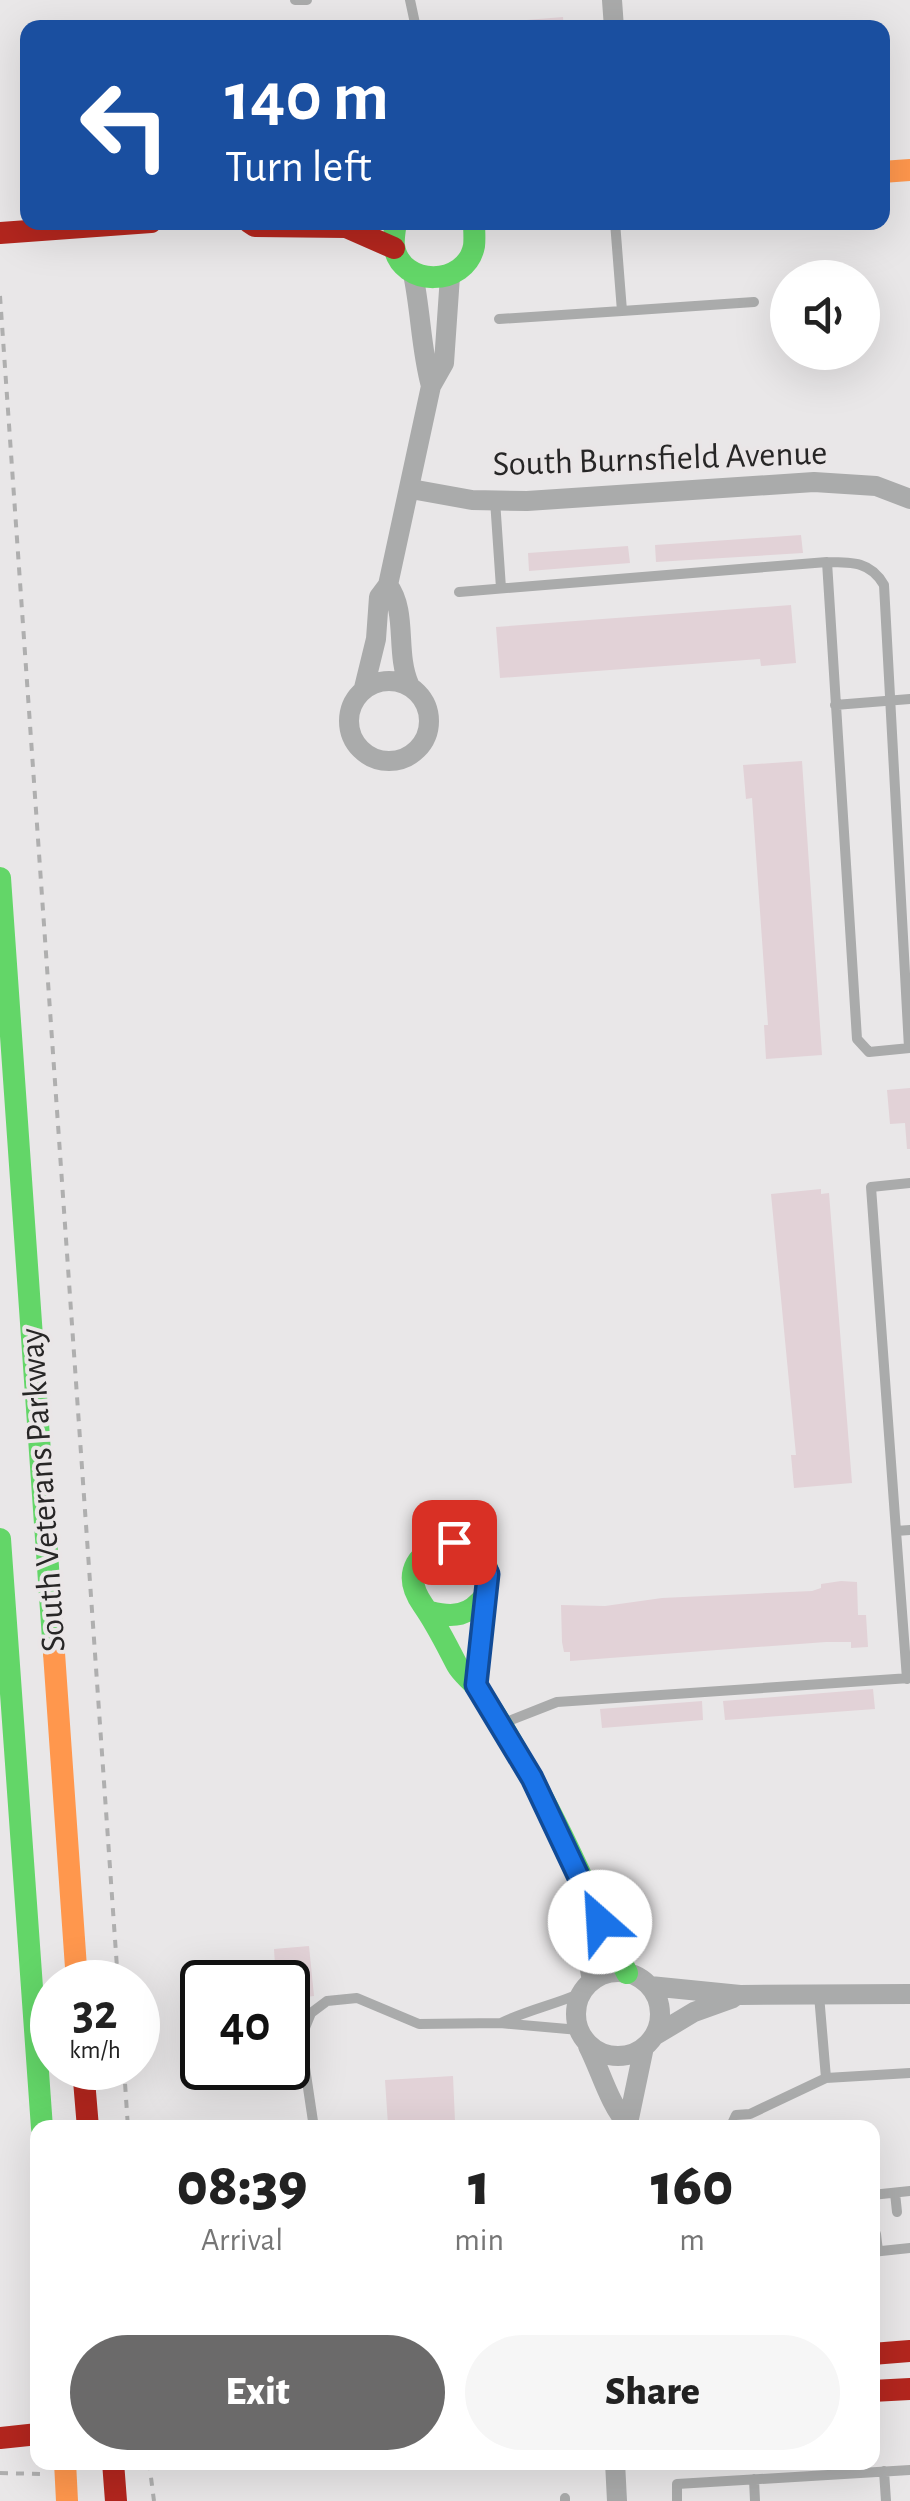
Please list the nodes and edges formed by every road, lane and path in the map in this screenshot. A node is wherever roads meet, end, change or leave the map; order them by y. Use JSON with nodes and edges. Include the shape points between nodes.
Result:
{"nodes":[{"id":1,"x":296,"y":0,"type":"edge"},
{"id":2,"x":306,"y":0,"type":"edge"},
{"id":3,"x":41,"y":230,"type":"edge"},
{"id":4,"x":353,"y":230,"type":"edge"},
{"id":5,"x":395,"y":230,"type":"edge"},
{"id":6,"x":476,"y":230,"type":"edge"},
{"id":7,"x":617,"y":230,"type":"edge"},
{"id":8,"x":0,"y":233,"type":"edge"},
{"id":9,"x":394,"y":248,"type":"junction"},
{"id":10,"x":413,"y":274,"type":"junction"},
{"id":11,"x":450,"y":276,"type":"junction"},
{"id":12,"x":0,"y":296,"type":"edge"},
{"id":13,"x":754,"y":302,"type":"dead end"},
{"id":14,"x":622,"y":311,"type":"junction"},
{"id":15,"x":499,"y":319,"type":"dead end"},
{"id":16,"x":432,"y":386,"type":"junction"},
{"id":17,"x":411,"y":488,"type":"junction"},
{"id":18,"x":910,"y":499,"type":"edge"},
{"id":19,"x":495,"y":500,"type":"junction"},
{"id":20,"x":828,"y":562,"type":"junction"},
{"id":21,"x":388,"y":585,"type":"junction"},
{"id":22,"x":501,"y":588,"type":"junction"},
{"id":23,"x":459,"y":592,"type":"dead end"},
{"id":24,"x":409,"y":684,"type":"junction"},
{"id":25,"x":364,"y":688,"type":"junction"},
{"id":26,"x":910,"y":699,"type":"edge"},
{"id":27,"x":892,"y":700,"type":"junction"},
{"id":28,"x":836,"y":704,"type":"junction"},
{"id":29,"x":0,"y":878,"type":"edge"},
{"id":30,"x":910,"y":1048,"type":"edge"},
{"id":31,"x":910,"y":1183,"type":"edge"},
{"id":32,"x":910,"y":1530,"type":"edge"},
{"id":33,"x":896,"y":1531,"type":"junction"},
{"id":34,"x":0,"y":1539,"type":"edge"},
{"id":35,"x":484,"y":1598,"type":"junction"},
{"id":36,"x":3,"y":1612,"type":"edge"},
{"id":37,"x":430,"y":1612,"type":"junction"},
{"id":38,"x":908,"y":1678,"type":"edge"},
{"id":39,"x":476,"y":1685,"type":"junction"},
{"id":40,"x":500,"y":1725,"type":"junction"},
{"id":41,"x":580,"y":1882,"type":"junction"},
{"id":42,"x":75,"y":1960,"type":"edge"},
{"id":43,"x":116,"y":1960,"type":"edge"},
{"id":44,"x":627,"y":1972,"type":"junction"},
{"id":45,"x":650,"y":1986,"type":"junction"},
{"id":46,"x":587,"y":1987,"type":"junction"},
{"id":47,"x":819,"y":1994,"type":"junction"},
{"id":48,"x":910,"y":1994,"type":"edge"},
{"id":49,"x":740,"y":1995,"type":"junction"},
{"id":50,"x":500,"y":2024,"type":"junction"},
{"id":51,"x":581,"y":2034,"type":"junction"},
{"id":52,"x":649,"y":2041,"type":"junction"},
{"id":53,"x":910,"y":2073,"type":"edge"},
{"id":54,"x":826,"y":2078,"type":"junction"},
{"id":55,"x":85,"y":2090,"type":"edge"},
{"id":56,"x":125,"y":2090,"type":"edge"},
{"id":57,"x":41,"y":2120,"type":"edge"},
{"id":58,"x":87,"y":2120,"type":"edge"},
{"id":59,"x":127,"y":2120,"type":"edge"},
{"id":60,"x":313,"y":2120,"type":"edge"},
{"id":61,"x":622,"y":2120,"type":"edge"},
{"id":62,"x":629,"y":2120,"type":"edge"},
{"id":63,"x":734,"y":2120,"type":"edge"},
{"id":64,"x":910,"y":2192,"type":"edge"},
{"id":65,"x":895,"y":2193,"type":"junction"},
{"id":66,"x":880,"y":2197,"type":"edge"},
{"id":67,"x":897,"y":2212,"type":"dead end"},
{"id":68,"x":900,"y":2232,"type":"dead end"},
{"id":69,"x":906,"y":2248,"type":"edge"},
{"id":70,"x":880,"y":2251,"type":"edge"},
{"id":71,"x":910,"y":2351,"type":"edge"},
{"id":72,"x":880,"y":2353,"type":"edge"},
{"id":73,"x":910,"y":2388,"type":"edge"},
{"id":74,"x":880,"y":2390,"type":"edge"},
{"id":75,"x":30,"y":2435,"type":"edge"},
{"id":76,"x":0,"y":2438,"type":"edge"},
{"id":77,"x":43,"y":2470,"type":"edge"},
{"id":78,"x":65,"y":2470,"type":"edge"},
{"id":79,"x":114,"y":2470,"type":"edge"},
{"id":80,"x":150,"y":2470,"type":"edge"},
{"id":81,"x":615,"y":2470,"type":"edge"},
{"id":82,"x":910,"y":2470,"type":"edge"},
{"id":83,"x":884,"y":2471,"type":"junction"},
{"id":84,"x":0,"y":2472,"type":"edge"},
{"id":85,"x":754,"y":2479,"type":"junction"},
{"id":86,"x":68,"y":2501,"type":"edge"},
{"id":87,"x":116,"y":2501,"type":"edge"},
{"id":88,"x":154,"y":2501,"type":"edge"},
{"id":89,"x":617,"y":2501,"type":"edge"},
{"id":90,"x":677,"y":2501,"type":"edge"},
{"id":91,"x":756,"y":2501,"type":"edge"},
{"id":92,"x":886,"y":2501,"type":"edge"}],
"edges":[{"from":1,"to":2,"type":"lane"},
{"from":3,"to":8,"type":"main road"},
{"from":4,"to":9,"type":"main road"},
{"from":5,"to":9,"type":"main road"},
{"from":6,"to":11,"type":"main road","via":[[468,263]]},
{"from":7,"to":14,"type":"lane"},
{"from":9,"to":10,"type":"main road"},
{"from":10,"to":11,"type":"main road"},
{"from":10,"to":16,"type":"street"},
{"from":11,"to":16,"type":"street","via":[[444,362]]},
{"from":12,"to":43,"type":"path"},
{"from":13,"to":14,"type":"lane"},
{"from":14,"to":15,"type":"lane"},
{"from":16,"to":17,"type":"street"},
{"from":17,"to":19,"type":"street","name":"South Burnsfield Avenue"},
{"from":17,"to":21,"type":"street"},
{"from":18,"to":19,"type":"street","name":"South Burnsfield Avenue","via":[[876,486],[814,482]]},
{"from":19,"to":22,"type":"lane"},
{"from":20,"to":22,"type":"lane"},
{"from":20,"to":27,"type":"lane","via":[[876,570],[884,585]]},
{"from":20,"to":28,"type":"lane"},
{"from":21,"to":24,"type":"street","via":[[399,600],[398,636]]},
{"from":21,"to":25,"type":"street","via":[[379,597]]},
{"from":22,"to":23,"type":"lane"},
{"from":24,"to":25,"type":"street","via":[[389,680]]},
{"from":24,"to":25,"type":"street","via":[[424,698],[430,725],[418,750],[394,761],[368,756],[352,736],[350,710]]},
{"from":26,"to":27,"type":"lane"},
{"from":27,"to":28,"type":"lane"},
{"from":27,"to":30,"type":"lane"},
{"from":28,"to":30,"type":"lane","via":[[857,1039],[869,1052]]},
{"from":29,"to":42,"type":"main road","name":"South Veterans Parkway"},
{"from":31,"to":33,"type":"lane","via":[[871,1186]]},
{"from":32,"to":33,"type":"lane"},
{"from":33,"to":38,"type":"lane"},
{"from":34,"to":36,"type":"main road","name":"South Veterans Parkway"},
{"from":35,"to":37,"type":"main road","via":[[466,1615]]},
{"from":35,"to":37,"type":"main road","via":[[484,1562],[466,1546],[442,1544],[421,1557],[413,1580]]},
{"from":35,"to":39,"type":"street"},
{"from":36,"to":57,"type":"main road","name":"South Veterans Parkway"},
{"from":37,"to":39,"type":"main road","via":[[459,1668]]},
{"from":38,"to":40,"type":"lane","via":[[557,1702]]},
{"from":39,"to":40,"type":"main road"},
{"from":40,"to":41,"type":"main road"},
{"from":41,"to":44,"type":"main road"},
{"from":41,"to":46,"type":"street"},
{"from":44,"to":45,"type":"street"},
{"from":44,"to":46,"type":"street"},
{"from":45,"to":49,"type":"street"},
{"from":45,"to":52,"type":"street","via":[[660,2010]]},
{"from":46,"to":50,"type":"lane"},
{"from":46,"to":51,"type":"street","via":[[576,2007]]},
{"from":47,"to":48,"type":"street"},
{"from":47,"to":49,"type":"street"},
{"from":47,"to":54,"type":"lane"},
{"from":49,"to":52,"type":"street","via":[[694,2012]]},
{"from":50,"to":51,"type":"lane"},
{"from":50,"to":60,"type":"lane","via":[[420,2024],[357,1998],[328,2001],[311,2013],[304,2030]]},
{"from":51,"to":52,"type":"street","via":[[603,2054],[617,2056]]},
{"from":51,"to":61,"type":"street"},
{"from":52,"to":62,"type":"street"},
{"from":53,"to":54,"type":"lane"},
{"from":54,"to":63,"type":"lane"},
{"from":55,"to":58,"type":"main road"},
{"from":56,"to":59,"type":"path"},
{"from":64,"to":65,"type":"lane"},
{"from":65,"to":66,"type":"lane"},
{"from":65,"to":67,"type":"lane"},
{"from":68,"to":69,"type":"lane"},
{"from":69,"to":70,"type":"lane"},
{"from":71,"to":72,"type":"main road"},
{"from":73,"to":74,"type":"main road"},
{"from":75,"to":76,"type":"main road"},
{"from":77,"to":84,"type":"path"},
{"from":78,"to":86,"type":"main road"},
{"from":79,"to":87,"type":"main road"},
{"from":80,"to":88,"type":"path"},
{"from":81,"to":89,"type":"street"},
{"from":82,"to":83,"type":"lane"},
{"from":83,"to":85,"type":"lane"},
{"from":83,"to":92,"type":"lane"},
{"from":85,"to":90,"type":"lane","via":[[677,2484]]},
{"from":85,"to":91,"type":"lane"}]}
